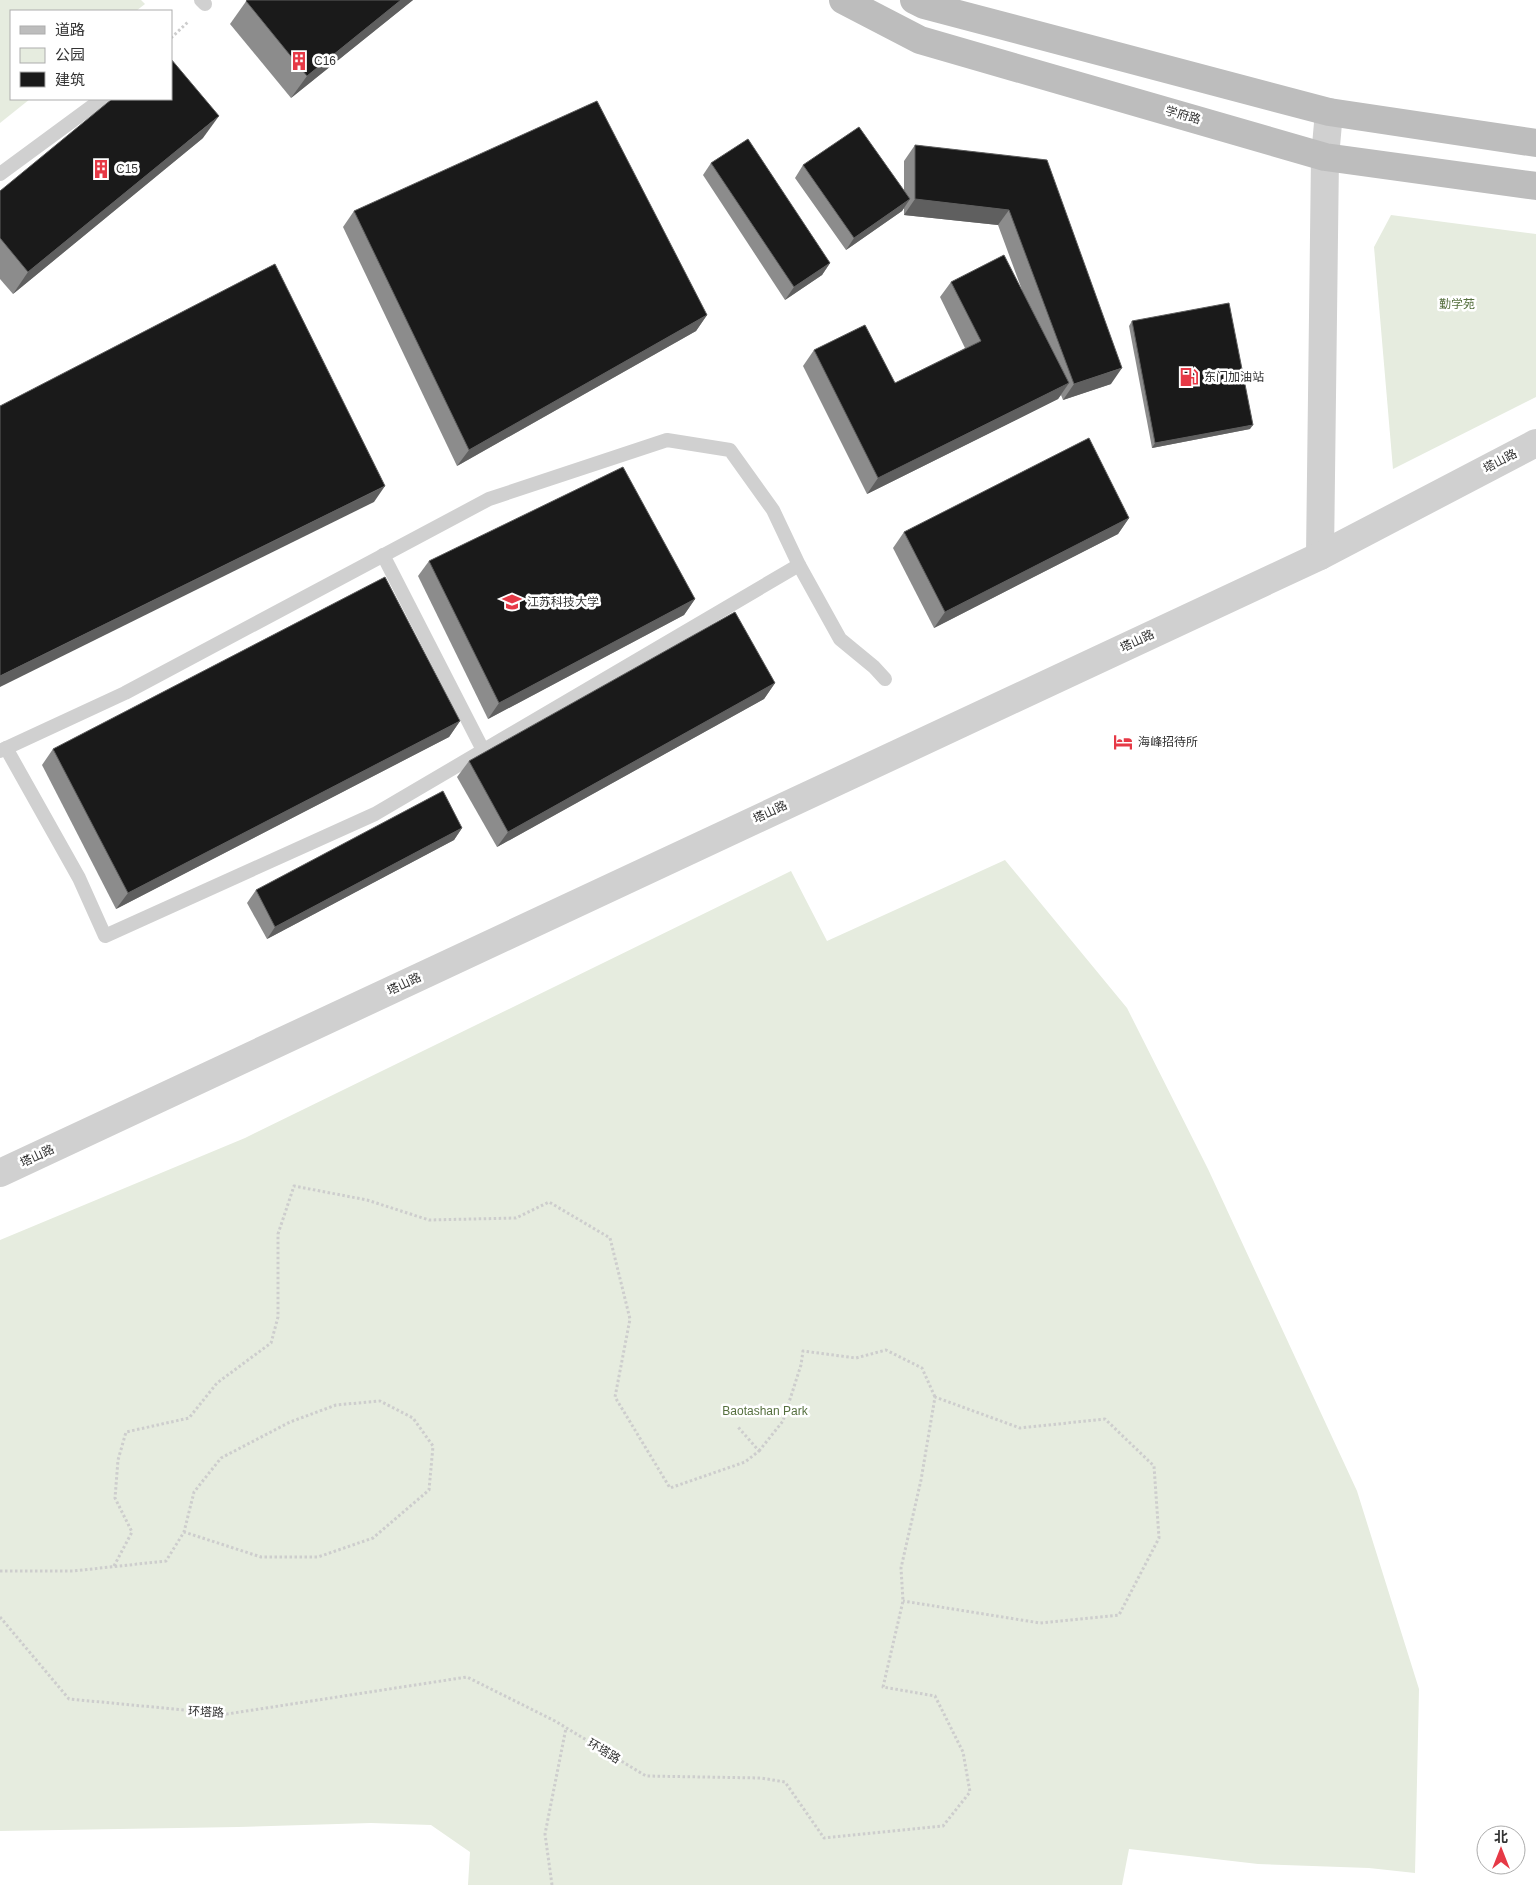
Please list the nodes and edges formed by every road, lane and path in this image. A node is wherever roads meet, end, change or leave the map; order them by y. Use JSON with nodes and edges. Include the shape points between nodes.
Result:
{"nodes":[{"id":1,"x":842,"y":0,"type":"edge"},
{"id":2,"x":914,"y":0,"type":"edge"},
{"id":3,"x":101,"y":100,"type":"edge"},
{"id":4,"x":1329,"y":112,"type":"junction"},
{"id":5,"x":1536,"y":143,"type":"edge"},
{"id":6,"x":1325,"y":157,"type":"junction"},
{"id":7,"x":0,"y":174,"type":"edge"},
{"id":8,"x":1536,"y":186,"type":"edge"},
{"id":9,"x":1536,"y":443,"type":"edge"},
{"id":10,"x":383,"y":555,"type":"junction"},
{"id":11,"x":1320,"y":556,"type":"junction"},
{"id":12,"x":799,"y":564,"type":"junction"},
{"id":13,"x":886,"y":679,"type":"dead end"},
{"id":14,"x":3,"y":749,"type":"edge"},
{"id":15,"x":483,"y":750,"type":"junction"},
{"id":16,"x":0,"y":1173,"type":"edge"},
{"id":17,"x":935,"y":1398,"type":"junction"},
{"id":18,"x":738,"y":1427,"type":"dead end"},
{"id":19,"x":759,"y":1452,"type":"junction"},
{"id":20,"x":184,"y":1532,"type":"junction"},
{"id":21,"x":114,"y":1566,"type":"junction"},
{"id":22,"x":0,"y":1571,"type":"edge"},
{"id":23,"x":903,"y":1600,"type":"junction"},
{"id":24,"x":0,"y":1617,"type":"edge"},
{"id":25,"x":566,"y":1728,"type":"junction"},
{"id":26,"x":552,"y":1885,"type":"edge"}],
"edges":[{"from":1,"to":6,"type":"main road","name":"学府路","via":[[920,40]]},
{"from":2,"to":4,"type":"main road"},
{"from":3,"to":7,"type":"lane"},
{"from":4,"to":5,"type":"main road"},
{"from":4,"to":6,"type":"street"},
{"from":6,"to":8,"type":"main road","name":"学府路"},
{"from":6,"to":11,"type":"street"},
{"from":9,"to":11,"type":"street","name":"塔山路"},
{"from":10,"to":12,"type":"lane","via":[[489,499],[667,440],[730,450],[773,510]]},
{"from":10,"to":14,"type":"lane","via":[[125,693]]},
{"from":10,"to":15,"type":"lane"},
{"from":11,"to":16,"type":"street","name":"塔山路"},
{"from":12,"to":13,"type":"lane","via":[[840,639]]},
{"from":12,"to":15,"type":"lane"},
{"from":14,"to":15,"type":"lane","via":[[79,878],[105,936],[375,814]]},
{"from":17,"to":19,"type":"path","via":[[922,1368],[886,1350],[856,1358],[803,1351],[783,1420]]},
{"from":17,"to":23,"type":"path","via":[[901,1568]]},
{"from":17,"to":23,"type":"path","via":[[1020,1428],[1105,1419],[1154,1466],[1160,1538],[1119,1615],[1040,1623]]},
{"from":18,"to":19,"type":"path"},
{"from":19,"to":21,"type":"path","via":[[745,1462],[670,1488],[615,1398],[630,1319],[610,1238],[549,1202],[516,1218],[429,1220],[367,1200],[294,1186],[278,1234],[278,1317],[271,1343],[217,1383],[189,1418],[126,1432],[118,1460],[116,1498],[132,1532]]},
{"from":20,"to":20,"type":"path","via":[[194,1492],[221,1458],[290,1422],[336,1405],[380,1401],[413,1418],[433,1446],[429,1490],[373,1538],[318,1557],[261,1557]]},
{"from":20,"to":21,"type":"path","via":[[166,1561]]},
{"from":21,"to":22,"type":"path","via":[[73,1571]]},
{"from":23,"to":25,"type":"path","name":"环塔路","via":[[883,1687],[935,1696],[963,1752],[970,1792],[943,1826],[824,1838],[786,1782],[761,1778],[646,1776]]},
{"from":24,"to":25,"type":"path","name":"环塔路","via":[[69,1700],[227,1714],[468,1677]]},
{"from":25,"to":26,"type":"path","via":[[545,1834]]}]}
